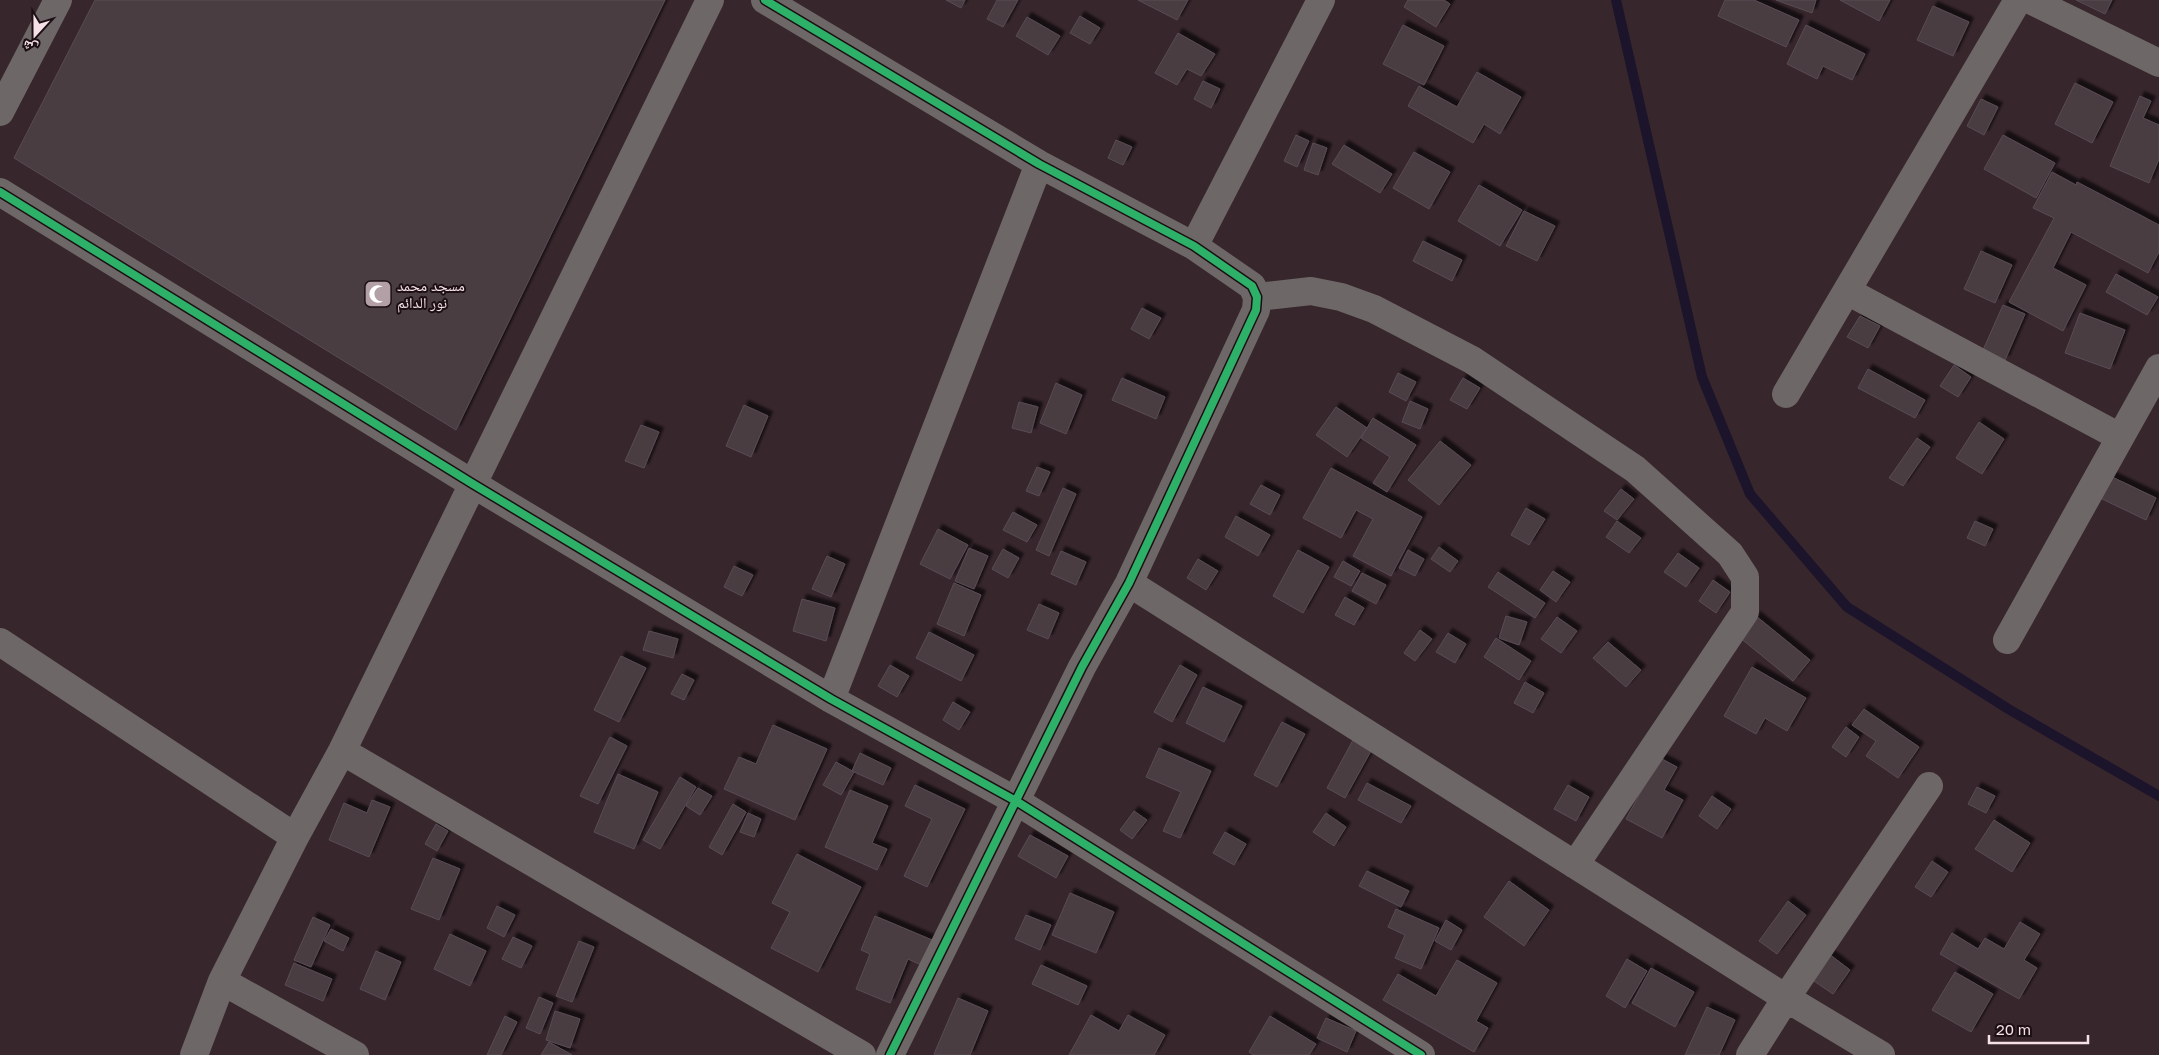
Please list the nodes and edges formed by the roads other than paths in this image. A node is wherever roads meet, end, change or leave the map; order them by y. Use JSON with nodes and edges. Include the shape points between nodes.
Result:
{"nodes":[{"id":1,"x":58,"y":0,"type":"edge"},
{"id":2,"x":710,"y":0,"type":"edge"},
{"id":3,"x":765,"y":0,"type":"edge"},
{"id":4,"x":1321,"y":0,"type":"edge"},
{"id":5,"x":2018,"y":0,"type":"edge"},
{"id":6,"x":2030,"y":0,"type":"edge"},
{"id":7,"x":2159,"y":63,"type":"edge"},
{"id":8,"x":0,"y":112,"type":"edge"},
{"id":9,"x":1039,"y":164,"type":"junction"},
{"id":10,"x":0,"y":192,"type":"edge"},
{"id":11,"x":1194,"y":246,"type":"junction"},
{"id":12,"x":1847,"y":291,"type":"junction"},
{"id":13,"x":1257,"y":297,"type":"junction"},
{"id":14,"x":2155,"y":385,"type":"edge"},
{"id":15,"x":1786,"y":394,"type":"dead end"},
{"id":16,"x":2120,"y":438,"type":"junction"},
{"id":17,"x":473,"y":484,"type":"junction"},
{"id":18,"x":1129,"y":583,"type":"junction"},
{"id":19,"x":2007,"y":640,"type":"dead end"},
{"id":20,"x":0,"y":642,"type":"edge"},
{"id":21,"x":831,"y":699,"type":"junction"},
{"id":22,"x":342,"y":751,"type":"junction"},
{"id":23,"x":1929,"y":786,"type":"dead end"},
{"id":24,"x":1016,"y":801,"type":"junction"},
{"id":25,"x":295,"y":837,"type":"junction"},
{"id":26,"x":1575,"y":865,"type":"junction"},
{"id":27,"x":222,"y":980,"type":"junction"},
{"id":28,"x":1786,"y":998,"type":"junction"},
{"id":29,"x":194,"y":1055,"type":"edge"},
{"id":30,"x":355,"y":1055,"type":"edge"},
{"id":31,"x":862,"y":1055,"type":"edge"},
{"id":32,"x":890,"y":1055,"type":"edge"},
{"id":33,"x":1421,"y":1055,"type":"edge"},
{"id":34,"x":1750,"y":1055,"type":"edge"},
{"id":35,"x":1881,"y":1055,"type":"edge"}],
"edges":[{"from":1,"to":8,"type":"street"},
{"from":2,"to":17,"type":"street"},
{"from":3,"to":9,"type":"street"},
{"from":4,"to":11,"type":"street"},
{"from":5,"to":12,"type":"street"},
{"from":6,"to":7,"type":"street"},
{"from":9,"to":11,"type":"street"},
{"from":9,"to":21,"type":"street"},
{"from":10,"to":17,"type":"street"},
{"from":11,"to":13,"type":"street","via":[[1252,286]]},
{"from":12,"to":15,"type":"street"},
{"from":12,"to":16,"type":"street"},
{"from":13,"to":18,"type":"street","via":[[1256,310]]},
{"from":13,"to":26,"type":"street","via":[[1311,291],[1341,297],[1374,309],[1472,360],[1635,469],[1730,554],[1745,577],[1745,612]]},
{"from":14,"to":16,"type":"street"},
{"from":16,"to":19,"type":"street"},
{"from":17,"to":21,"type":"street"},
{"from":17,"to":22,"type":"street"},
{"from":18,"to":24,"type":"street","via":[[1082,667]]},
{"from":18,"to":26,"type":"street"},
{"from":20,"to":25,"type":"street"},
{"from":21,"to":24,"type":"street"},
{"from":22,"to":25,"type":"street"},
{"from":22,"to":31,"type":"street"},
{"from":23,"to":28,"type":"street"},
{"from":24,"to":32,"type":"street"},
{"from":24,"to":33,"type":"street"},
{"from":25,"to":27,"type":"street"},
{"from":26,"to":28,"type":"street"},
{"from":27,"to":29,"type":"street"},
{"from":27,"to":30,"type":"street"},
{"from":28,"to":34,"type":"street"},
{"from":28,"to":35,"type":"street"}]}
